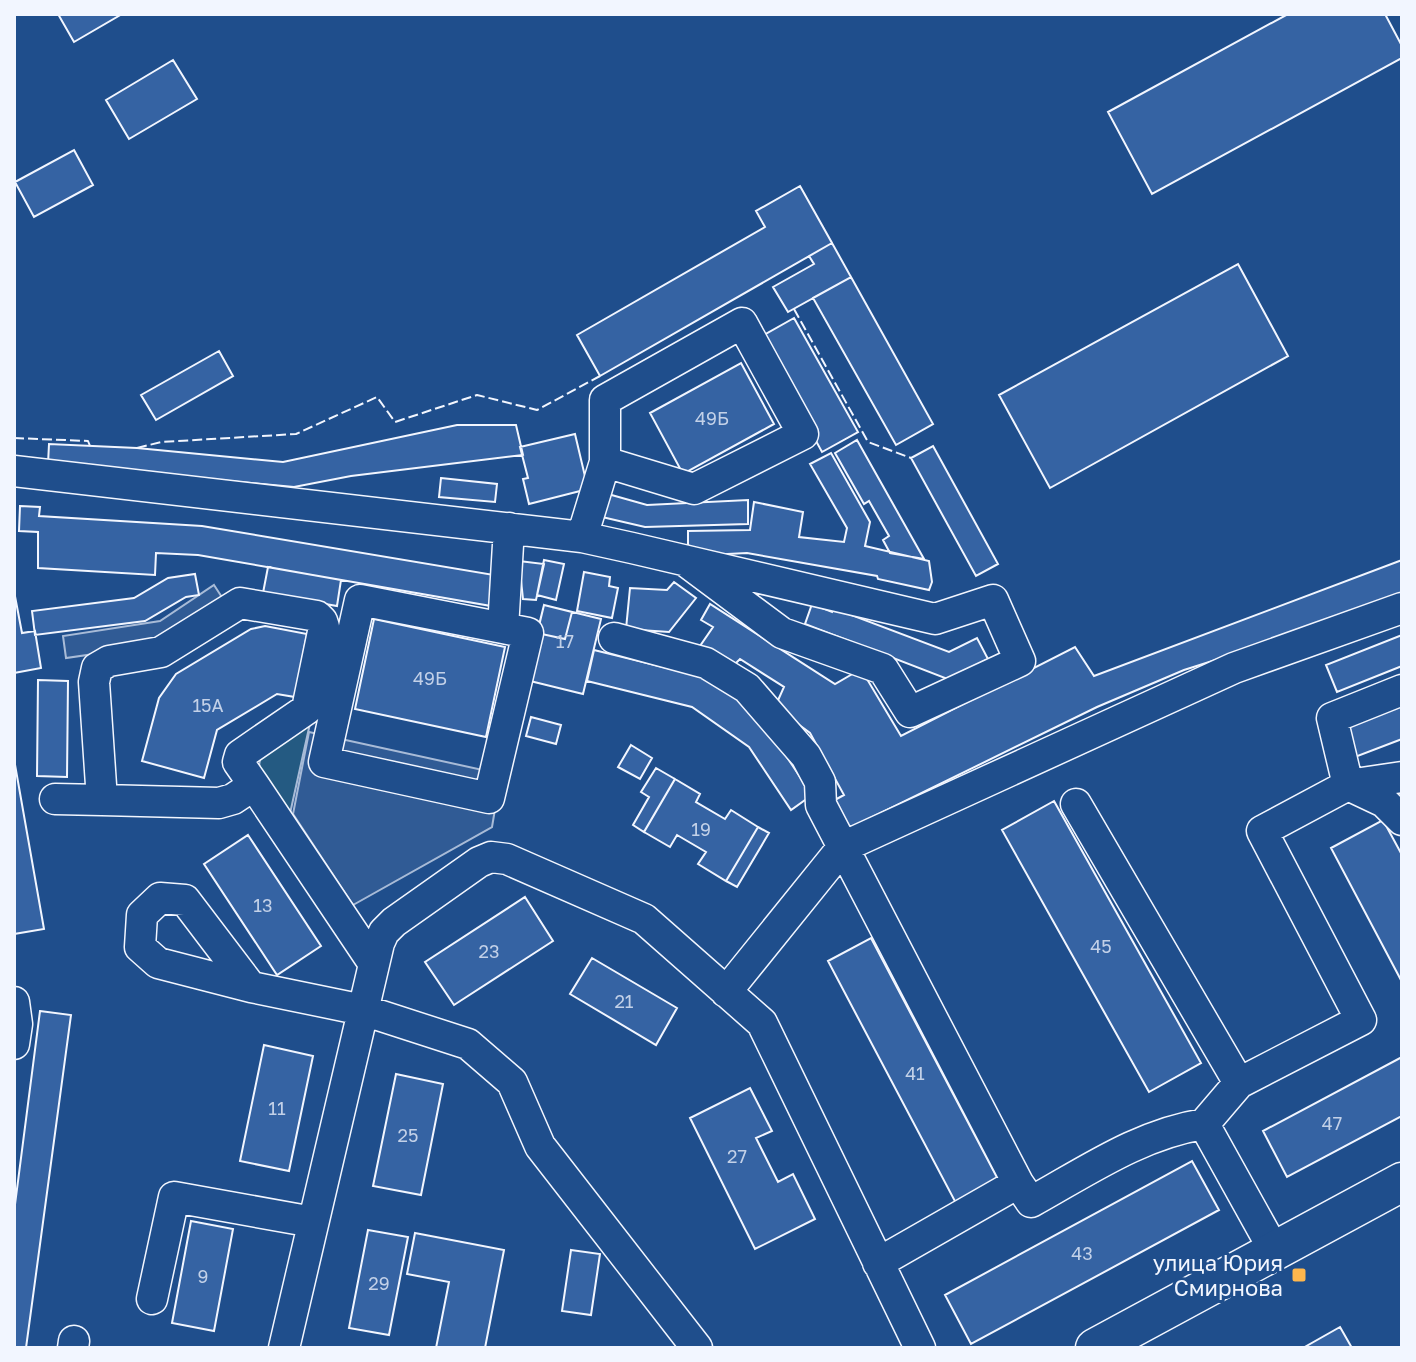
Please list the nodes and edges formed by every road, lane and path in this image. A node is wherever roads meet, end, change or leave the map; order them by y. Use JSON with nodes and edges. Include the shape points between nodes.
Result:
{"nodes":[{"id":1,"x":605,"y":462,"type":"junction"},
{"id":2,"x":14,"y":471,"type":"edge"},
{"id":3,"x":509,"y":528,"type":"junction"},
{"id":4,"x":582,"y":537,"type":"junction"},
{"id":5,"x":684,"y":560,"type":"junction"},
{"id":6,"x":1402,"y":608,"type":"edge"},
{"id":7,"x":503,"y":628,"type":"junction"},
{"id":8,"x":614,"y":638,"type":"dead end"},
{"id":9,"x":1402,"y":690,"type":"edge"},
{"id":10,"x":1402,"y":777,"type":"edge"},
{"id":11,"x":254,"y":785,"type":"junction"},
{"id":12,"x":1348,"y":785,"type":"junction"},
{"id":13,"x":55,"y":799,"type":"dead end"},
{"id":14,"x":102,"y":800,"type":"junction"},
{"id":15,"x":1076,"y":804,"type":"dead end"},
{"id":16,"x":1393,"y":811,"type":"edge"},
{"id":17,"x":1402,"y":837,"type":"edge"},
{"id":18,"x":843,"y":847,"type":"junction"},
{"id":19,"x":374,"y":964,"type":"junction"},
{"id":20,"x":251,"y":987,"type":"dead end"},
{"id":21,"x":726,"y":992,"type":"junction"},
{"id":22,"x":14,"y":1002,"type":"edge"},
{"id":23,"x":363,"y":1010,"type":"junction"},
{"id":24,"x":14,"y":1044,"type":"edge"},
{"id":25,"x":1239,"y":1083,"type":"junction"},
{"id":26,"x":1204,"y":1124,"type":"junction"},
{"id":27,"x":1402,"y":1182,"type":"edge"},
{"id":28,"x":1018,"y":1183,"type":"junction"},
{"id":29,"x":313,"y":1222,"type":"junction"},
{"id":30,"x":1274,"y":1250,"type":"junction"},
{"id":31,"x":878,"y":1263,"type":"junction"},
{"id":32,"x":152,"y":1299,"type":"dead end"},
{"id":33,"x":284,"y":1348,"type":"edge"},
{"id":34,"x":697,"y":1348,"type":"edge"},
{"id":35,"x":920,"y":1348,"type":"edge"},
{"id":36,"x":1095,"y":1348,"type":"edge"}],
"edges":[{"from":1,"to":1,"type":"street","via":[[605,400],[742,323],[803,434],[694,489]]},
{"from":1,"to":4,"type":"street"},
{"from":2,"to":3,"type":"street"},
{"from":3,"to":4,"type":"street"},
{"from":3,"to":7,"type":"street"},
{"from":4,"to":5,"type":"street"},
{"from":5,"to":5,"type":"street","via":[[935,619],[993,600],[1020,661],[910,712],[883,669],[782,633]]},
{"from":6,"to":18,"type":"street","via":[[1234,668]]},
{"from":7,"to":7,"type":"street","via":[[528,633],[489,798],[324,762],[360,600]]},
{"from":8,"to":18,"type":"street","via":[[706,663],[747,688],[806,756],[820,782],[821,805]]},
{"from":9,"to":12,"type":"street","via":[[1332,718]]},
{"from":10,"to":12,"type":"street"},
{"from":11,"to":14,"type":"street","via":[[219,803]]},
{"from":11,"to":14,"type":"street","via":[[238,758],[307,709],[324,627],[317,616],[240,603],[161,652],[97,668]]},
{"from":11,"to":19,"type":"street"},
{"from":12,"to":16,"type":"street"},
{"from":12,"to":25,"type":"street","via":[[1262,831],[1361,1020]]},
{"from":13,"to":14,"type":"street"},
{"from":15,"to":25,"type":"street"},
{"from":16,"to":17,"type":"street"},
{"from":18,"to":21,"type":"street"},
{"from":18,"to":28,"type":"street"},
{"from":19,"to":21,"type":"street","via":[[384,932],[394,922],[491,857],[507,859],[644,919]]},
{"from":19,"to":23,"type":"street"},
{"from":20,"to":23,"type":"street"},
{"from":21,"to":31,"type":"street","via":[[762,1023]]},
{"from":22,"to":24,"type":"street"},
{"from":23,"to":29,"type":"street"},
{"from":23,"to":34,"type":"street","via":[[468,1044],[512,1082],[540,1146]]},
{"from":25,"to":26,"type":"street"},
{"from":26,"to":28,"type":"street","via":[[1146,1138],[1031,1202]]},
{"from":26,"to":30,"type":"street"},
{"from":27,"to":30,"type":"main road"},
{"from":28,"to":31,"type":"street"},
{"from":29,"to":32,"type":"street","via":[[174,1197]]},
{"from":29,"to":33,"type":"street"},
{"from":30,"to":36,"type":"main road"},
{"from":31,"to":35,"type":"street"}]}
